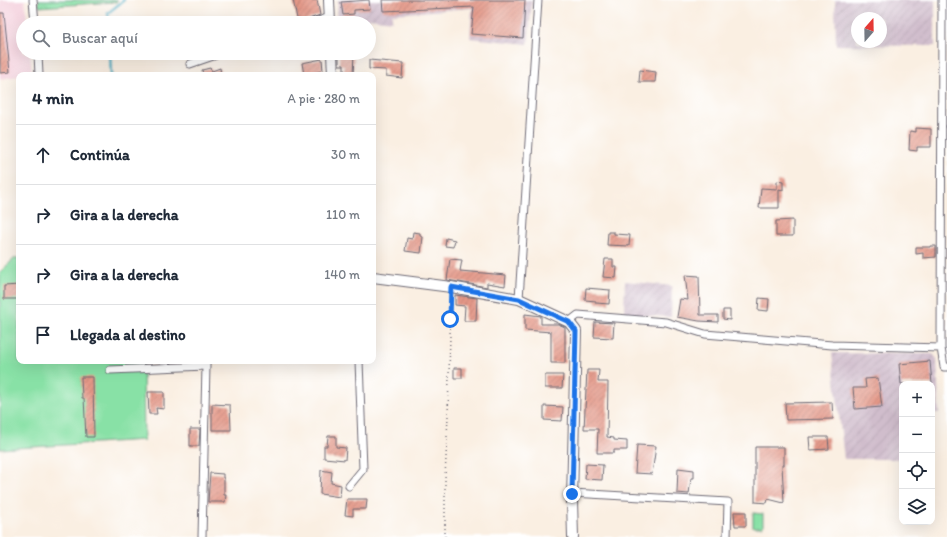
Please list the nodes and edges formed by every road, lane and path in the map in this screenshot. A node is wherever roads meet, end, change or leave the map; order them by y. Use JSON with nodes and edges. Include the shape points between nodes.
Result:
{"nodes":[{"id":1,"x":33,"y":0,"type":"edge"},
{"id":2,"x":329,"y":0,"type":"edge"},
{"id":3,"x":538,"y":0,"type":"edge"},
{"id":4,"x":942,"y":0,"type":"edge"},
{"id":5,"x":34,"y":16,"type":"edge"},
{"id":6,"x":330,"y":16,"type":"edge"},
{"id":7,"x":39,"y":60,"type":"edge"},
{"id":8,"x":202,"y":60,"type":"edge"},
{"id":9,"x":333,"y":60,"type":"edge"},
{"id":10,"x":190,"y":64,"type":"dead end"},
{"id":11,"x":40,"y":72,"type":"edge"},
{"id":12,"x":334,"y":72,"type":"edge"},
{"id":13,"x":376,"y":277,"type":"edge"},
{"id":14,"x":451,"y":287,"type":"junction"},
{"id":15,"x":519,"y":299,"type":"junction"},
{"id":16,"x":569,"y":322,"type":"junction"},
{"id":17,"x":941,"y":348,"type":"junction"},
{"id":18,"x":192,"y":364,"type":"edge"},
{"id":19,"x":206,"y":364,"type":"edge"},
{"id":20,"x":359,"y":364,"type":"edge"},
{"id":21,"x":947,"y":368,"type":"edge"},
{"id":22,"x":110,"y":370,"type":"dead end"},
{"id":23,"x":348,"y":486,"type":"dead end"},
{"id":24,"x":572,"y":494,"type":"junction"},
{"id":25,"x":202,"y":537,"type":"edge"},
{"id":26,"x":445,"y":537,"type":"edge"},
{"id":27,"x":573,"y":537,"type":"edge"},
{"id":28,"x":728,"y":537,"type":"edge"}],
"edges":[{"from":1,"to":5,"type":"street"},
{"from":2,"to":6,"type":"main road"},
{"from":3,"to":15,"type":"street"},
{"from":4,"to":17,"type":"street"},
{"from":7,"to":11,"type":"street"},
{"from":8,"to":10,"type":"street"},
{"from":9,"to":12,"type":"main road"},
{"from":13,"to":14,"type":"main road"},
{"from":14,"to":15,"type":"main road"},
{"from":14,"to":26,"type":"path"},
{"from":15,"to":16,"type":"main road"},
{"from":16,"to":17,"type":"street","via":[[578,315],[666,322],[705,334],[832,344]]},
{"from":16,"to":24,"type":"main road","via":[[576,331]]},
{"from":17,"to":21,"type":"street","via":[[944,367]]},
{"from":18,"to":22,"type":"street"},
{"from":19,"to":25,"type":"street"},
{"from":20,"to":23,"type":"street","via":[[363,469]]},
{"from":24,"to":27,"type":"main road"},
{"from":24,"to":28,"type":"street","via":[[728,502]]}]}
